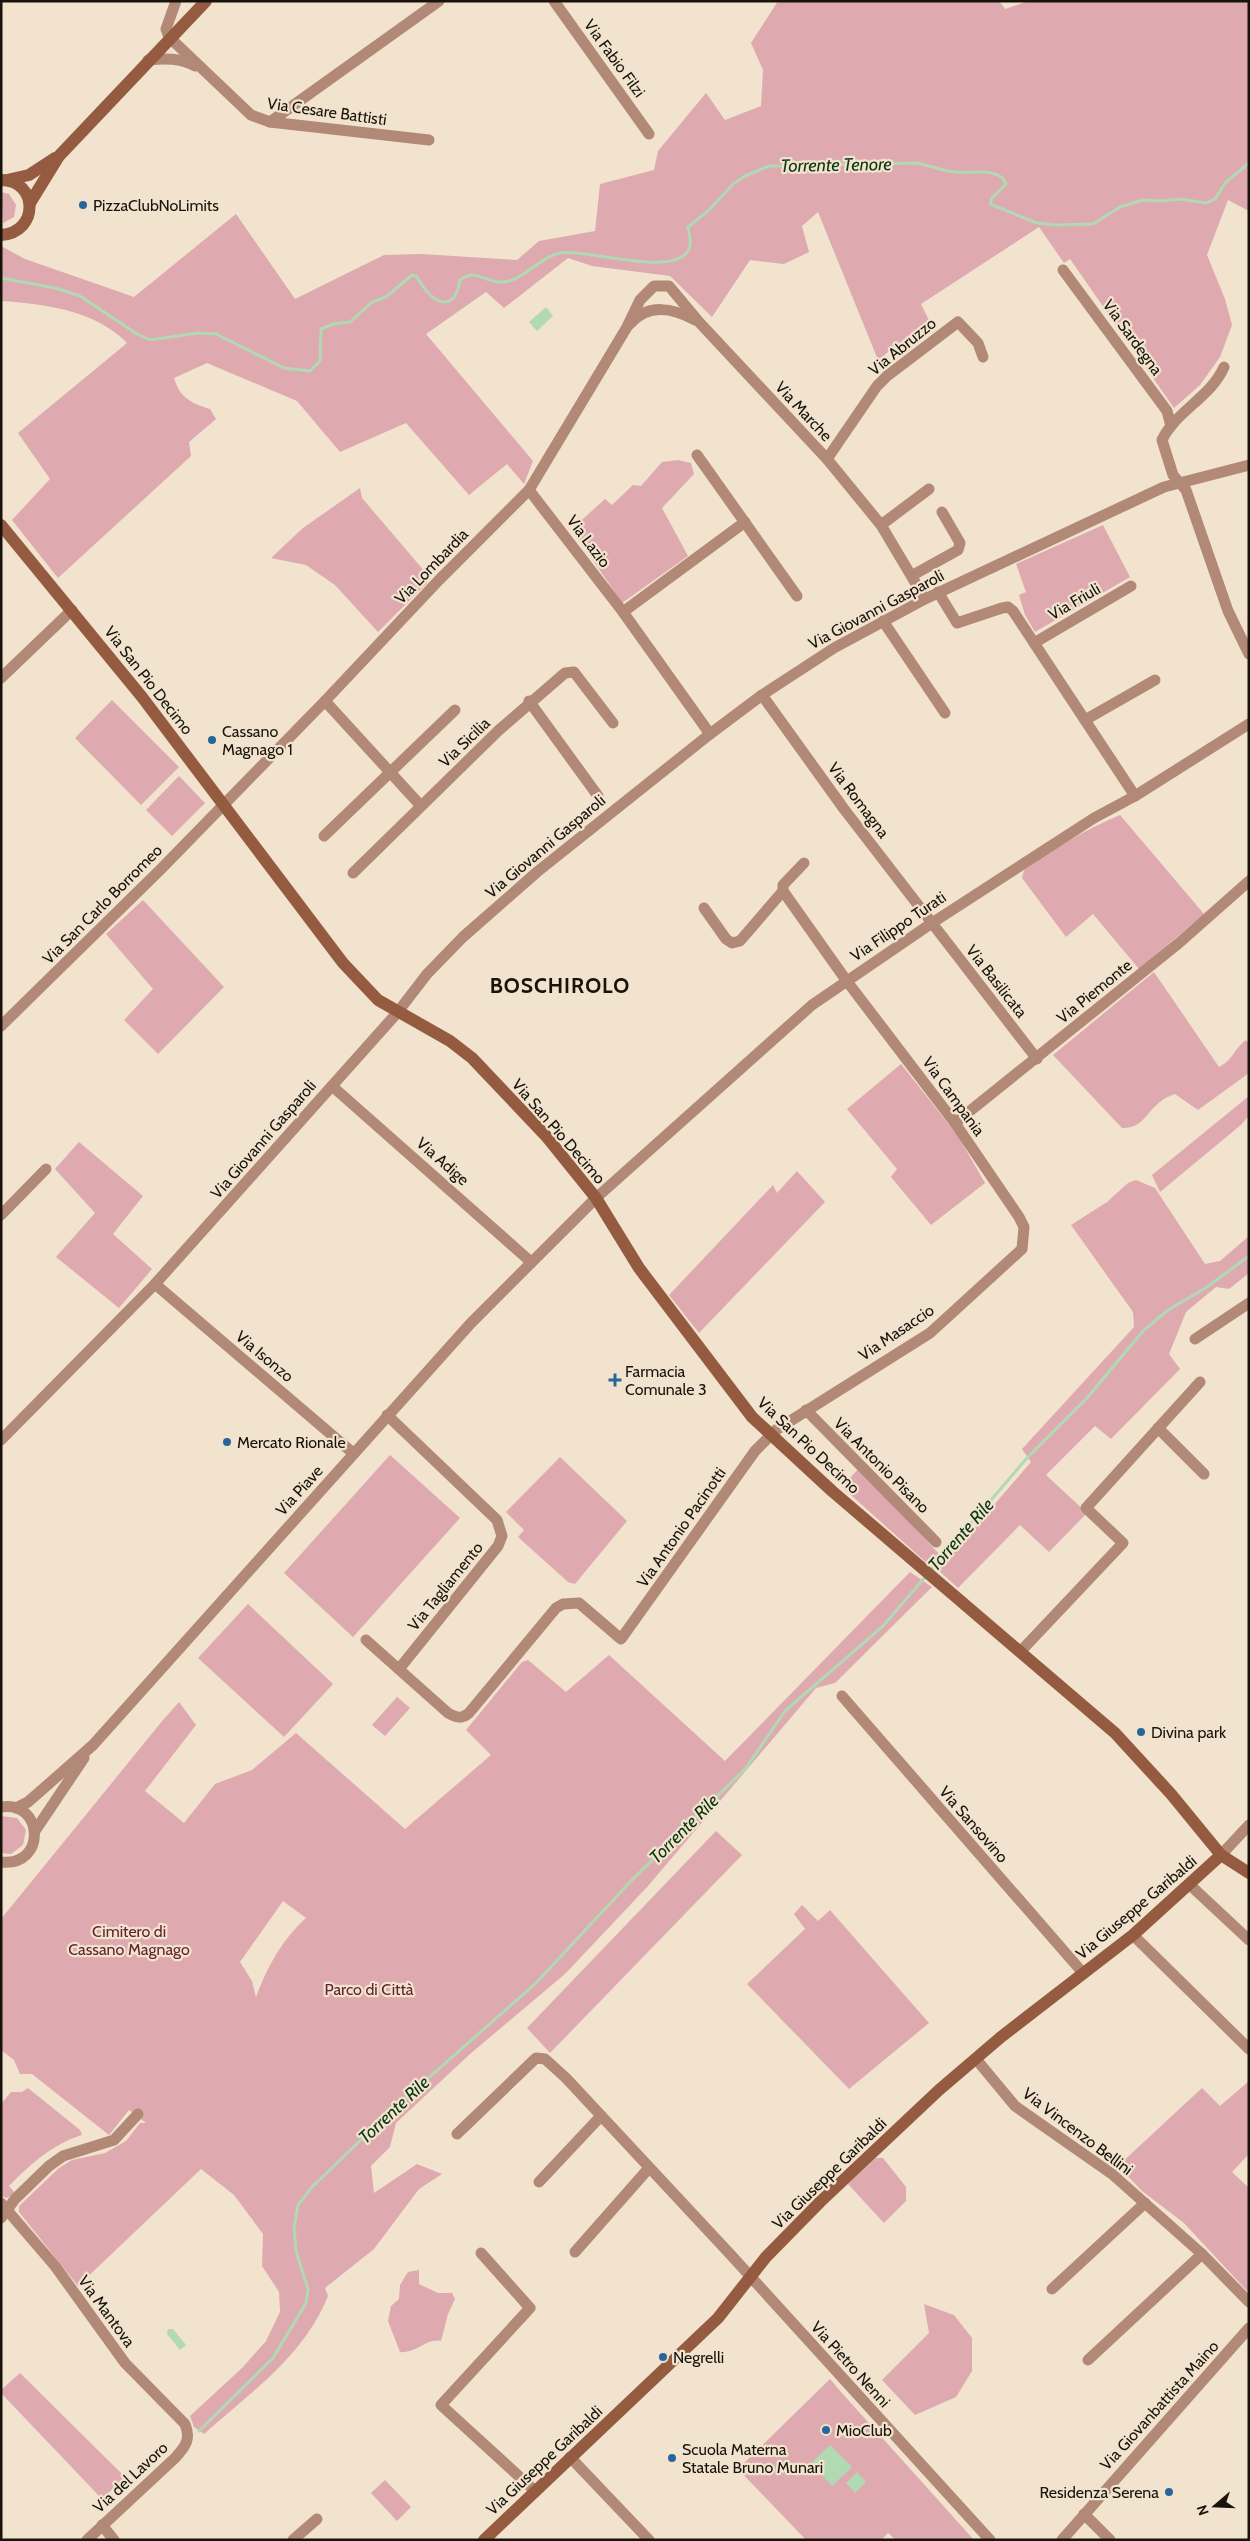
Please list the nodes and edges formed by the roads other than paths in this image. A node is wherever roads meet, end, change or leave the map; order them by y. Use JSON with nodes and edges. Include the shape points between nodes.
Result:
{"nodes":[{"id":1,"x":176,"y":1,"type":"edge"},
{"id":2,"x":206,"y":1,"type":"edge"},
{"id":3,"x":439,"y":1,"type":"edge"},
{"id":4,"x":554,"y":1,"type":"edge"},
{"id":5,"x":169,"y":37,"type":"junction"},
{"id":6,"x":148,"y":60,"type":"junction"},
{"id":7,"x":207,"y":74,"type":"junction"},
{"id":8,"x":270,"y":122,"type":"junction"},
{"id":9,"x":649,"y":134,"type":"dead end"},
{"id":10,"x":430,"y":140,"type":"dead end"},
{"id":11,"x":59,"y":156,"type":"junction"},
{"id":12,"x":4,"y":180,"type":"edge"},
{"id":13,"x":30,"y":203,"type":"junction"},
{"id":14,"x":1,"y":236,"type":"edge"},
{"id":15,"x":1063,"y":270,"type":"dead end"},
{"id":16,"x":699,"y":322,"type":"junction"},
{"id":17,"x":627,"y":327,"type":"junction"},
{"id":18,"x":983,"y":356,"type":"dead end"},
{"id":19,"x":1224,"y":367,"type":"dead end"},
{"id":20,"x":1172,"y":426,"type":"junction"},
{"id":21,"x":697,"y":455,"type":"dead end"},
{"id":22,"x":827,"y":459,"type":"junction"},
{"id":23,"x":1249,"y":465,"type":"edge"},
{"id":24,"x":1180,"y":482,"type":"junction"},
{"id":25,"x":929,"y":488,"type":"dead end"},
{"id":26,"x":529,"y":490,"type":"junction"},
{"id":27,"x":942,"y":512,"type":"dead end"},
{"id":28,"x":745,"y":522,"type":"junction"},
{"id":29,"x":1,"y":525,"type":"edge"},
{"id":30,"x":881,"y":525,"type":"junction"},
{"id":31,"x":913,"y":575,"type":"junction"},
{"id":32,"x":1130,"y":586,"type":"dead end"},
{"id":33,"x":938,"y":592,"type":"junction"},
{"id":34,"x":797,"y":596,"type":"dead end"},
{"id":35,"x":925,"y":598,"type":"junction"},
{"id":36,"x":72,"y":610,"type":"junction"},
{"id":37,"x":623,"y":612,"type":"junction"},
{"id":38,"x":883,"y":621,"type":"junction"},
{"id":39,"x":1034,"y":643,"type":"junction"},
{"id":40,"x":1249,"y":654,"type":"edge"},
{"id":41,"x":1,"y":678,"type":"edge"},
{"id":42,"x":1155,"y":680,"type":"dead end"},
{"id":43,"x":762,"y":695,"type":"junction"},
{"id":44,"x":325,"y":701,"type":"junction"},
{"id":45,"x":530,"y":701,"type":"junction"},
{"id":46,"x":455,"y":710,"type":"dead end"},
{"id":47,"x":945,"y":713,"type":"dead end"},
{"id":48,"x":1085,"y":720,"type":"junction"},
{"id":49,"x":613,"y":723,"type":"dead end"},
{"id":50,"x":1249,"y":724,"type":"edge"},
{"id":51,"x":710,"y":734,"type":"junction"},
{"id":52,"x":390,"y":772,"type":"junction"},
{"id":53,"x":598,"y":796,"type":"dead end"},
{"id":54,"x":1135,"y":796,"type":"junction"},
{"id":55,"x":225,"y":804,"type":"junction"},
{"id":56,"x":421,"y":806,"type":"junction"},
{"id":57,"x":324,"y":836,"type":"dead end"},
{"id":58,"x":804,"y":863,"type":"dead end"},
{"id":59,"x":353,"y":873,"type":"dead end"},
{"id":60,"x":1249,"y":881,"type":"edge"},
{"id":61,"x":783,"y":891,"type":"junction"},
{"id":62,"x":704,"y":908,"type":"dead end"},
{"id":63,"x":932,"y":923,"type":"junction"},
{"id":64,"x":846,"y":980,"type":"junction"},
{"id":65,"x":397,"y":1013,"type":"junction"},
{"id":66,"x":1,"y":1026,"type":"edge"},
{"id":67,"x":1036,"y":1059,"type":"junction"},
{"id":68,"x":332,"y":1086,"type":"junction"},
{"id":69,"x":955,"y":1123,"type":"junction"},
{"id":70,"x":46,"y":1169,"type":"dead end"},
{"id":71,"x":596,"y":1198,"type":"junction"},
{"id":72,"x":1,"y":1215,"type":"edge"},
{"id":73,"x":1024,"y":1238,"type":"joint"},
{"id":74,"x":531,"y":1262,"type":"junction"},
{"id":75,"x":156,"y":1284,"type":"junction"},
{"id":76,"x":1249,"y":1304,"type":"edge"},
{"id":77,"x":1195,"y":1339,"type":"dead end"},
{"id":78,"x":1200,"y":1382,"type":"dead end"},
{"id":79,"x":806,"y":1410,"type":"junction"},
{"id":80,"x":387,"y":1415,"type":"junction"},
{"id":81,"x":1158,"y":1428,"type":"junction"},
{"id":82,"x":770,"y":1435,"type":"junction"},
{"id":83,"x":1,"y":1440,"type":"edge"},
{"id":84,"x":353,"y":1453,"type":"junction"},
{"id":85,"x":1204,"y":1474,"type":"dead end"},
{"id":86,"x":936,"y":1542,"type":"dead end"},
{"id":87,"x":366,"y":1640,"type":"dead end"},
{"id":88,"x":1020,"y":1652,"type":"junction"},
{"id":89,"x":399,"y":1670,"type":"junction"},
{"id":90,"x":842,"y":1696,"type":"dead end"},
{"id":91,"x":93,"y":1744,"type":"junction"},
{"id":92,"x":1,"y":1807,"type":"edge"},
{"id":93,"x":16,"y":1808,"type":"junction"},
{"id":94,"x":1249,"y":1826,"type":"edge"},
{"id":95,"x":35,"y":1831,"type":"junction"},
{"id":96,"x":1221,"y":1855,"type":"junction"},
{"id":97,"x":1,"y":1862,"type":"edge"},
{"id":98,"x":1249,"y":1872,"type":"edge"},
{"id":99,"x":1190,"y":1885,"type":"junction"},
{"id":100,"x":1133,"y":1935,"type":"junction"},
{"id":101,"x":1249,"y":1940,"type":"edge"},
{"id":102,"x":1082,"y":1973,"type":"junction"},
{"id":103,"x":1249,"y":2048,"type":"edge"},
{"id":104,"x":976,"y":2059,"type":"junction"},
{"id":105,"x":138,"y":2114,"type":"dead end"},
{"id":106,"x":601,"y":2116,"type":"junction"},
{"id":107,"x":457,"y":2134,"type":"dead end"},
{"id":108,"x":649,"y":2168,"type":"junction"},
{"id":109,"x":539,"y":2182,"type":"dead end"},
{"id":110,"x":1145,"y":2203,"type":"junction"},
{"id":111,"x":3,"y":2210,"type":"edge"},
{"id":112,"x":575,"y":2252,"type":"dead end"},
{"id":113,"x":481,"y":2253,"type":"dead end"},
{"id":114,"x":1202,"y":2254,"type":"junction"},
{"id":115,"x":750,"y":2276,"type":"junction"},
{"id":116,"x":1052,"y":2289,"type":"dead end"},
{"id":117,"x":1249,"y":2302,"type":"edge"},
{"id":118,"x":1249,"y":2328,"type":"edge"},
{"id":119,"x":1245,"y":2341,"type":"edge"},
{"id":120,"x":1088,"y":2360,"type":"dead end"},
{"id":121,"x":189,"y":2434,"type":"joint"},
{"id":122,"x":570,"y":2456,"type":"junction"},
{"id":123,"x":534,"y":2490,"type":"junction"},
{"id":124,"x":1084,"y":2514,"type":"junction"},
{"id":125,"x":317,"y":2519,"type":"dead end"},
{"id":126,"x":102,"y":2525,"type":"junction"},
{"id":127,"x":88,"y":2540,"type":"edge"},
{"id":128,"x":114,"y":2540,"type":"edge"},
{"id":129,"x":293,"y":2540,"type":"edge"},
{"id":130,"x":484,"y":2540,"type":"edge"},
{"id":131,"x":649,"y":2540,"type":"edge"},
{"id":132,"x":990,"y":2540,"type":"edge"},
{"id":133,"x":1062,"y":2540,"type":"edge"},
{"id":134,"x":1110,"y":2540,"type":"edge"}],
"edges":[{"from":1,"to":5,"type":"street","via":[[166,29]]},
{"from":2,"to":5,"type":"street"},
{"from":3,"to":8,"type":"street"},
{"from":4,"to":9,"type":"street","name":"Via Fabio Filzi"},
{"from":5,"to":6,"type":"street"},
{"from":5,"to":7,"type":"street","name":"Via Cesare Battisti"},
{"from":6,"to":7,"type":"street","name":"Via Cesare Battisti","via":[[168,58],[186,61]]},
{"from":6,"to":11,"type":"street"},
{"from":7,"to":8,"type":"street","name":"Via Cesare Battisti","via":[[251,115]]},
{"from":8,"to":10,"type":"street","name":"Via Cesare Battisti"},
{"from":11,"to":12,"type":"street","via":[[29,175]]},
{"from":11,"to":13,"type":"street"},
{"from":12,"to":13,"type":"street","via":[[24,190]]},
{"from":13,"to":14,"type":"street","via":[[28,218],[19,230]]},
{"from":15,"to":20,"type":"street","name":"Via Sardegna","via":[[1167,411]]},
{"from":16,"to":17,"type":"street","name":"Via Marche","via":[[682,313],[657,309],[634,318]]},
{"from":16,"to":17,"type":"street","name":"Via Marche","via":[[676,292],[662,285],[648,291],[640,300]]},
{"from":16,"to":22,"type":"street","name":"Via Marche"},
{"from":17,"to":26,"type":"street","name":"Via Lombardia"},
{"from":18,"to":22,"type":"street","name":"Via Abruzzo","via":[[978,343],[958,322],[886,376]]},
{"from":19,"to":20,"type":"street","via":[[1212,386]]},
{"from":20,"to":24,"type":"street","via":[[1162,440],[1163,447],[1173,474]]},
{"from":21,"to":28,"type":"street"},
{"from":22,"to":30,"type":"street","name":"Via Marche"},
{"from":23,"to":24,"type":"street","name":"Via Giovanni Gasparoli"},
{"from":24,"to":33,"type":"street","name":"Via Giovanni Gasparoli"},
{"from":24,"to":40,"type":"street","via":[[1186,490],[1228,611]]},
{"from":25,"to":30,"type":"street"},
{"from":26,"to":37,"type":"street","name":"Via Lazio"},
{"from":26,"to":44,"type":"street","name":"Via Lombardia","via":[[438,580]]},
{"from":27,"to":31,"type":"street","via":[[960,542],[958,550]]},
{"from":28,"to":34,"type":"street"},
{"from":28,"to":37,"type":"street"},
{"from":29,"to":36,"type":"street","name":"Via San Pio Decimo"},
{"from":30,"to":31,"type":"street","name":"Via Marche"},
{"from":31,"to":35,"type":"street","name":"Via Marche"},
{"from":32,"to":39,"type":"street","name":"Via Friuli"},
{"from":33,"to":35,"type":"street","name":"Via Giovanni Gasparoli"},
{"from":33,"to":39,"type":"street","via":[[957,623],[1008,607]]},
{"from":35,"to":38,"type":"street","name":"Via Giovanni Gasparoli"},
{"from":36,"to":41,"type":"street"},
{"from":36,"to":55,"type":"street","name":"Via San Pio Decimo"},
{"from":37,"to":51,"type":"street","name":"Via Lazio"},
{"from":38,"to":43,"type":"street","name":"Via Giovanni Gasparoli","via":[[834,648]]},
{"from":38,"to":47,"type":"street"},
{"from":39,"to":48,"type":"street"},
{"from":42,"to":48,"type":"street"},
{"from":43,"to":51,"type":"street","name":"Via Giovanni Gasparoli"},
{"from":43,"to":63,"type":"street","name":"Via Romagna"},
{"from":44,"to":52,"type":"street"},
{"from":44,"to":55,"type":"street","name":"Via Lombardia"},
{"from":45,"to":49,"type":"street","name":"Via Sicilia","via":[[565,673],[574,672]]},
{"from":45,"to":53,"type":"street"},
{"from":45,"to":56,"type":"street","name":"Via Sicilia"},
{"from":46,"to":52,"type":"street","name":"Via Sicilia"},
{"from":48,"to":54,"type":"street"},
{"from":50,"to":54,"type":"street","name":"Via Filippo Turati"},
{"from":51,"to":65,"type":"street","name":"Via Giovanni Gasparoli","via":[[537,872],[463,937],[427,974]]},
{"from":52,"to":56,"type":"street"},
{"from":52,"to":57,"type":"street","name":"Via Sicilia"},
{"from":54,"to":63,"type":"street","name":"Via Filippo Turati","via":[[1094,818]]},
{"from":55,"to":65,"type":"street","name":"Via San Pio Decimo","via":[[343,963],[378,1000]]},
{"from":55,"to":66,"type":"street","name":"Via San Carlo Borromeo"},
{"from":56,"to":59,"type":"street","name":"Via Sicilia"},
{"from":58,"to":61,"type":"street","via":[[783,885]]},
{"from":60,"to":67,"type":"street","name":"Via Piemonte","via":[[1179,943]]},
{"from":61,"to":62,"type":"street","via":[[740,941],[732,943]]},
{"from":61,"to":64,"type":"street","name":"Via Campania"},
{"from":63,"to":64,"type":"street","name":"Via Filippo Turati"},
{"from":63,"to":67,"type":"street","name":"Via Basilicata"},
{"from":64,"to":69,"type":"street","name":"Via Campania"},
{"from":64,"to":71,"type":"street","name":"Via Filippo Turati","via":[[812,1005]]},
{"from":65,"to":68,"type":"street","name":"Via Giovanni Gasparoli"},
{"from":65,"to":71,"type":"street","name":"Via San Pio Decimo","via":[[450,1041],[472,1058],[546,1136]]},
{"from":67,"to":69,"type":"street","name":"Via Piemonte"},
{"from":68,"to":74,"type":"street","name":"Via Adige"},
{"from":68,"to":75,"type":"street","name":"Via Giovanni Gasparoli"},
{"from":69,"to":73,"type":"street","name":"Via Campania","via":[[1019,1217],[1024,1227]]},
{"from":70,"to":72,"type":"street"},
{"from":71,"to":74,"type":"street","name":"Via Piave"},
{"from":71,"to":82,"type":"street","name":"Via San Pio Decimo","via":[[639,1268],[752,1417]]},
{"from":73,"to":79,"type":"street","name":"Via Masaccio","via":[[1022,1249],[1015,1257],[930,1333]]},
{"from":74,"to":80,"type":"street","name":"Via Piave"},
{"from":75,"to":83,"type":"street","name":"Via Giovanni Gasparoli"},
{"from":75,"to":84,"type":"street","name":"Via Isonzo"},
{"from":76,"to":77,"type":"street"},
{"from":78,"to":81,"type":"street"},
{"from":79,"to":82,"type":"street","name":"Via Masaccio"},
{"from":79,"to":86,"type":"street","name":"Via Antonio Pisano"},
{"from":80,"to":84,"type":"street","name":"Via Piave"},
{"from":80,"to":89,"type":"street","name":"Via Tagliamento","via":[[497,1520],[502,1536],[498,1546]]},
{"from":81,"to":85,"type":"street"},
{"from":81,"to":88,"type":"street","via":[[1086,1508],[1123,1543]]},
{"from":82,"to":88,"type":"street","name":"Via San Pio Decimo"},
{"from":82,"to":89,"type":"street","name":"Via Antonio Pacinotti","via":[[755,1451],[620,1640],[579,1603],[563,1604],[556,1608],[464,1717],[448,1714]]},
{"from":84,"to":91,"type":"street","name":"Via Piave"},
{"from":87,"to":89,"type":"street"},
{"from":88,"to":96,"type":"street","name":"Via San Pio Decimo","via":[[1115,1733]]},
{"from":90,"to":102,"type":"street","name":"Via Sansovino"},
{"from":91,"to":93,"type":"street","name":"Via Piave","via":[[28,1802]]},
{"from":91,"to":95,"type":"street","name":"Via Piave"},
{"from":92,"to":93,"type":"street"},
{"from":93,"to":95,"type":"street","via":[[30,1818]]},
{"from":94,"to":96,"type":"street"},
{"from":95,"to":97,"type":"street","name":"Via Piave","via":[[35,1840],[28,1854],[15,1862]]},
{"from":96,"to":98,"type":"street","name":"Via San Pio Decimo"},
{"from":96,"to":99,"type":"street","name":"Via Giuseppe Garibaldi"},
{"from":99,"to":100,"type":"street","name":"Via Giuseppe Garibaldi"},
{"from":99,"to":101,"type":"street"},
{"from":100,"to":102,"type":"street","name":"Via Giuseppe Garibaldi"},
{"from":100,"to":103,"type":"street"},
{"from":102,"to":104,"type":"street","name":"Via Giuseppe Garibaldi"},
{"from":104,"to":110,"type":"street","name":"Via Vincenzo Bellini","via":[[1015,2106],[1077,2148]]},
{"from":104,"to":115,"type":"street","name":"Via Giuseppe Garibaldi","via":[[852,2171]]},
{"from":105,"to":111,"type":"street","via":[[114,2140],[63,2156]]},
{"from":106,"to":107,"type":"street","name":"Via Pietro Nenni","via":[[545,2059],[536,2058]]},
{"from":106,"to":108,"type":"street","name":"Via Pietro Nenni"},
{"from":106,"to":109,"type":"street"},
{"from":108,"to":112,"type":"street"},
{"from":108,"to":115,"type":"street","name":"Via Pietro Nenni"},
{"from":110,"to":114,"type":"street","name":"Via Vincenzo Bellini"},
{"from":110,"to":116,"type":"street"},
{"from":111,"to":121,"type":"street","name":"Via Mantova","via":[[55,2266],[125,2363],[185,2424]]},
{"from":113,"to":123,"type":"street","via":[[530,2308],[441,2405]]},
{"from":114,"to":117,"type":"street","name":"Via Vincenzo Bellini"},
{"from":114,"to":120,"type":"street"},
{"from":115,"to":122,"type":"street","name":"Via Giuseppe Garibaldi","via":[[718,2318]]},
{"from":115,"to":132,"type":"street","name":"Via Pietro Nenni"},
{"from":118,"to":119,"type":"street","name":"Via Giovanbattista Maino"},
{"from":119,"to":124,"type":"street","name":"Via Giovanbattista Maino"},
{"from":121,"to":126,"type":"street","name":"Via del Lavoro","via":[[186,2446],[175,2458]]},
{"from":122,"to":123,"type":"street","name":"Via Giuseppe Garibaldi"},
{"from":122,"to":131,"type":"street"},
{"from":123,"to":130,"type":"street","name":"Via Giuseppe Garibaldi"},
{"from":124,"to":133,"type":"street","name":"Via Giovanbattista Maino"},
{"from":124,"to":134,"type":"street"},
{"from":125,"to":129,"type":"street"},
{"from":126,"to":127,"type":"street","name":"Via del Lavoro"},
{"from":126,"to":128,"type":"street"}]}
